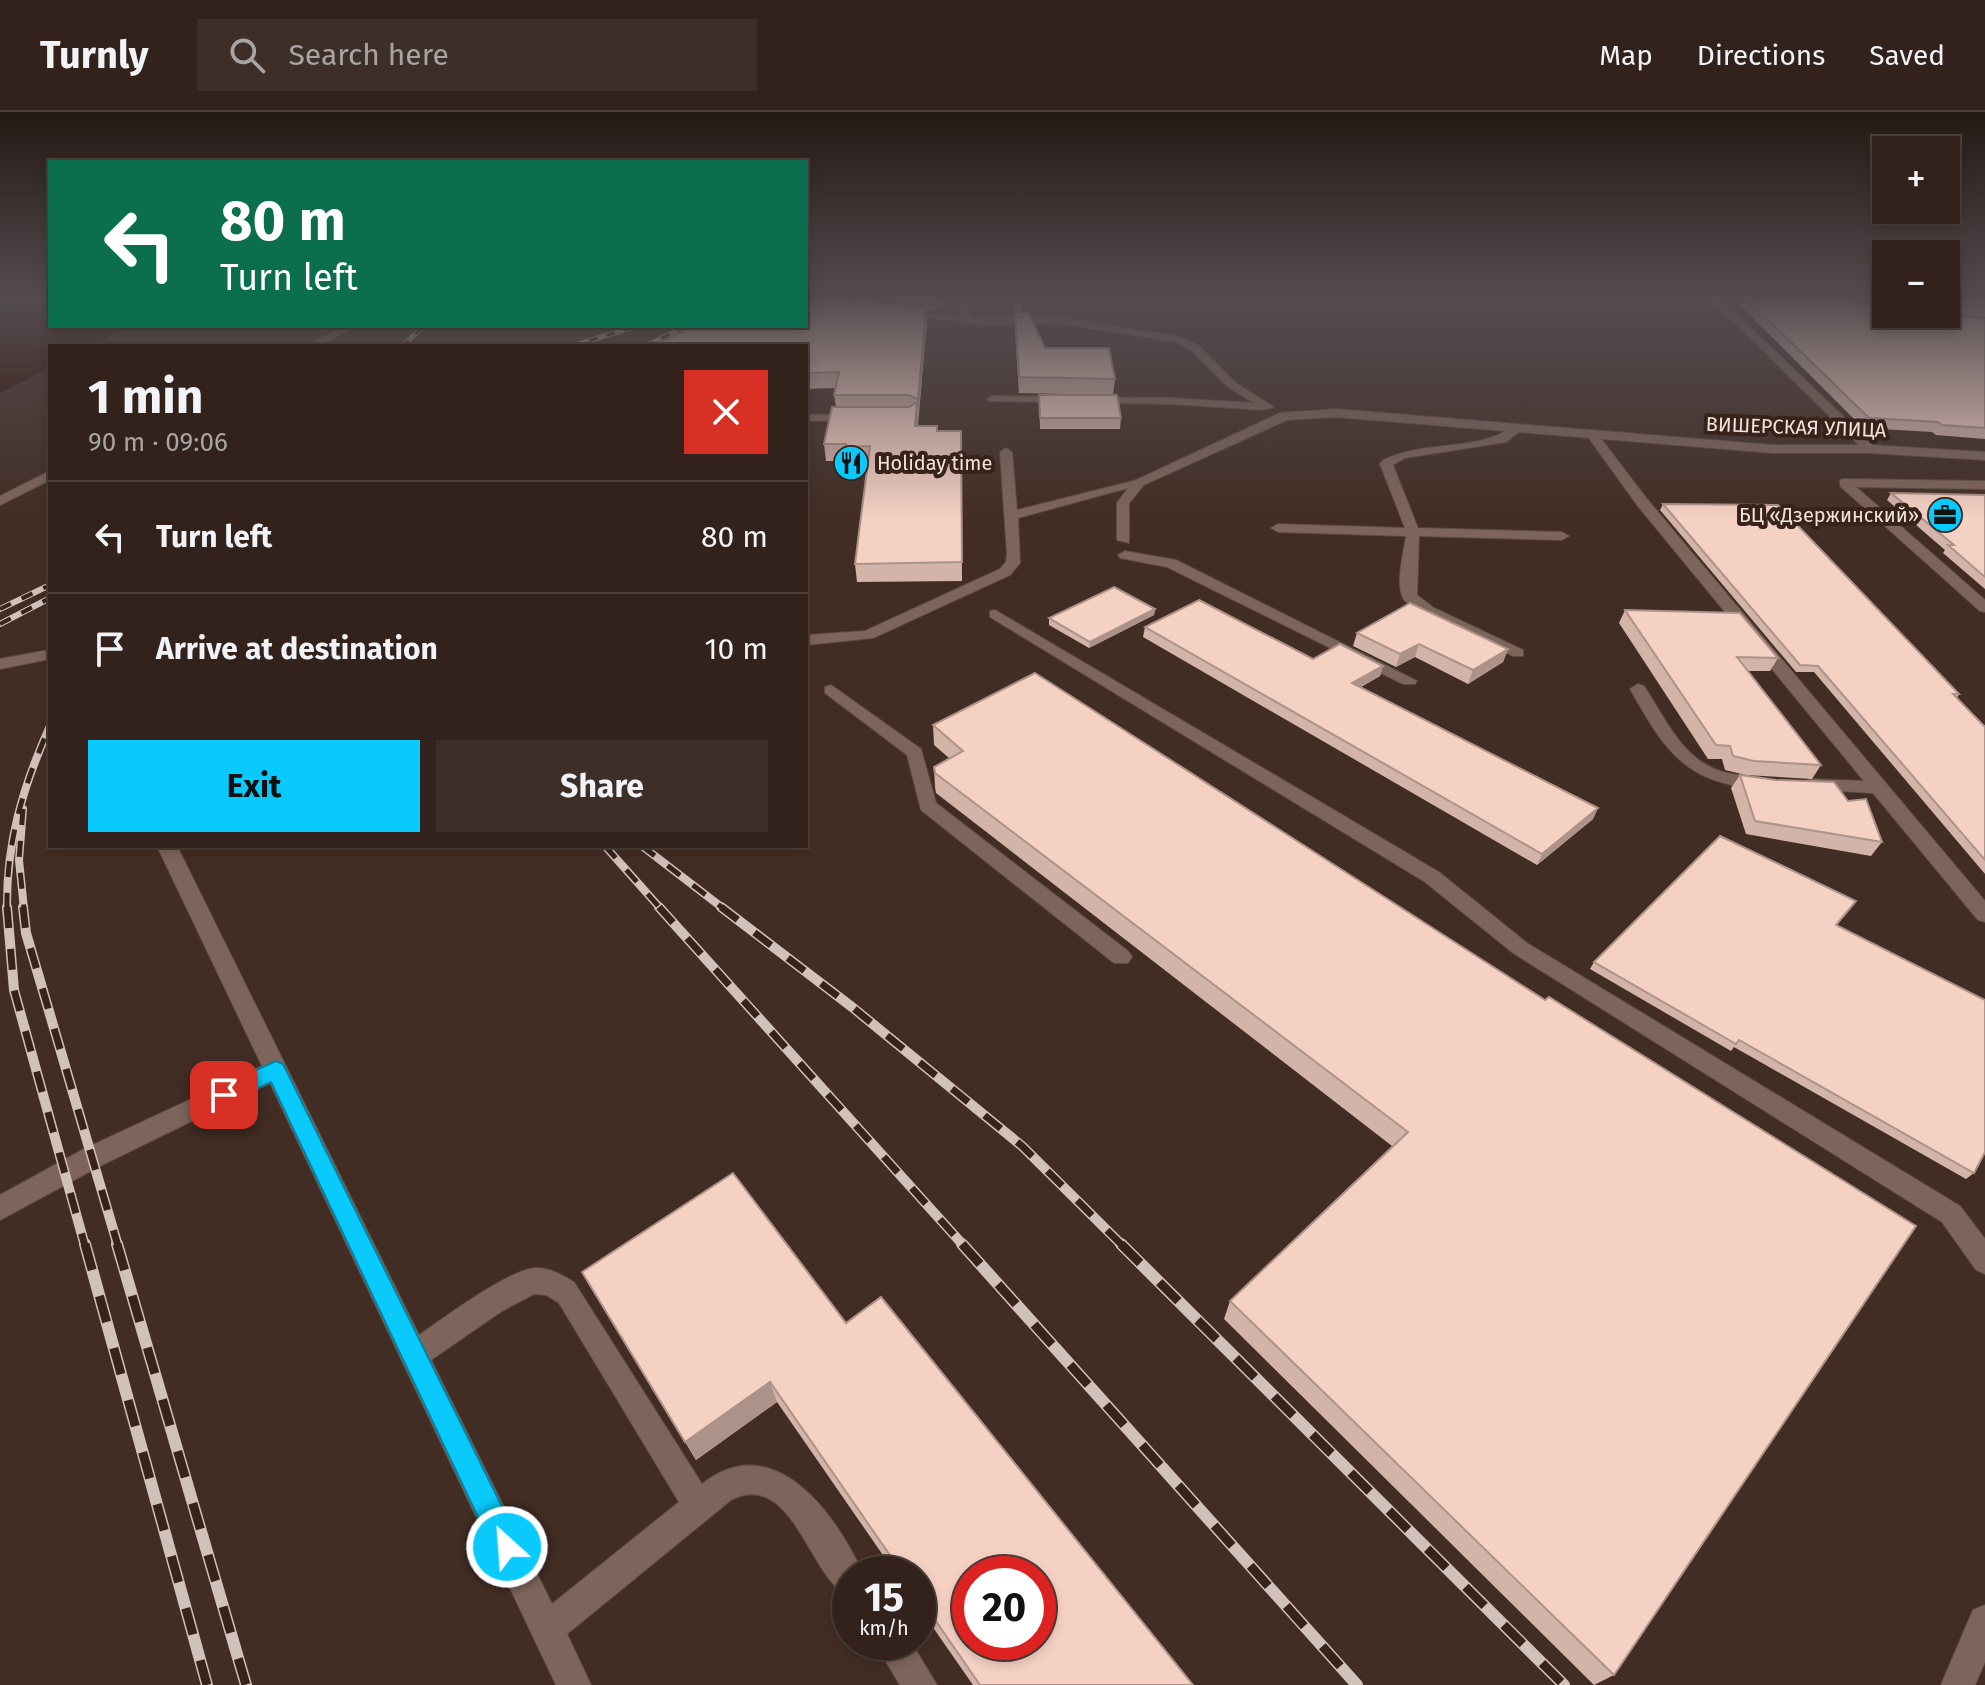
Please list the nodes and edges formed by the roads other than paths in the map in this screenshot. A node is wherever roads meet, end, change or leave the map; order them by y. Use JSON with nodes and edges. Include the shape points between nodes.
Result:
{"nodes":[{"id":1,"x":1219,"y":372,"type":"edge"},
{"id":2,"x":1791,"y":372,"type":"edge"},
{"id":3,"x":992,"y":399,"type":"dead end"},
{"id":4,"x":1268,"y":407,"type":"junction"},
{"id":5,"x":1285,"y":416,"type":"junction"},
{"id":6,"x":867,"y":417,"type":"edge"},
{"id":7,"x":808,"y":418,"type":"edge"},
{"id":8,"x":1518,"y":428,"type":"junction"},
{"id":9,"x":1592,"y":434,"type":"junction"},
{"id":10,"x":1870,"y":449,"type":"junction"},
{"id":11,"x":1006,"y":452,"type":"dead end"},
{"id":12,"x":1985,"y":456,"type":"edge"},
{"id":13,"x":48,"y":476,"type":"edge"},
{"id":14,"x":1141,"y":481,"type":"junction"},
{"id":15,"x":1985,"y":485,"type":"edge"},
{"id":16,"x":0,"y":501,"type":"edge"},
{"id":17,"x":1010,"y":510,"type":"junction"},
{"id":18,"x":1278,"y":528,"type":"dead end"},
{"id":19,"x":1413,"y":531,"type":"junction"},
{"id":20,"x":1562,"y":536,"type":"dead end"},
{"id":21,"x":1985,"y":608,"type":"edge"},
{"id":22,"x":995,"y":614,"type":"dead end"},
{"id":23,"x":808,"y":640,"type":"edge"},
{"id":24,"x":1518,"y":653,"type":"dead end"},
{"id":25,"x":48,"y":655,"type":"edge"},
{"id":26,"x":0,"y":664,"type":"edge"},
{"id":27,"x":1409,"y":681,"type":"dead end"},
{"id":28,"x":1638,"y":689,"type":"dead end"},
{"id":29,"x":831,"y":690,"type":"dead end"},
{"id":30,"x":1877,"y":787,"type":"junction"},
{"id":31,"x":168,"y":848,"type":"edge"},
{"id":32,"x":1985,"y":915,"type":"edge"},
{"id":33,"x":1121,"y":957,"type":"dead end"},
{"id":34,"x":276,"y":1070,"type":"junction"},
{"id":35,"x":0,"y":1208,"type":"edge"},
{"id":36,"x":1985,"y":1261,"type":"edge"},
{"id":37,"x":414,"y":1355,"type":"junction"},
{"id":38,"x":699,"y":1507,"type":"junction"},
{"id":39,"x":833,"y":1556,"type":"edge"},
{"id":40,"x":1985,"y":1622,"type":"edge"},
{"id":41,"x":547,"y":1629,"type":"junction"},
{"id":42,"x":903,"y":1660,"type":"edge"},
{"id":43,"x":574,"y":1685,"type":"edge"},
{"id":44,"x":920,"y":1685,"type":"edge"},
{"id":45,"x":1958,"y":1685,"type":"edge"}],
"edges":[{"from":1,"to":4,"type":"lane"},
{"from":2,"to":10,"type":"lane"},
{"from":3,"to":4,"type":"lane"},
{"from":4,"to":5,"type":"lane"},
{"from":5,"to":8,"type":"street","name":"ВИШЕРСКАЯ УЛИЦА","via":[[1336,413]]},
{"from":5,"to":14,"type":"street","name":"ВИШЕРСКАЯ УЛИЦА"},
{"from":6,"to":7,"type":"lane"},
{"from":8,"to":9,"type":"street","name":"ВИШЕРСКАЯ УЛИЦА"},
{"from":8,"to":19,"type":"lane","via":[[1502,440],[1390,459],[1386,470]]},
{"from":9,"to":10,"type":"street","name":"ВИШЕРСКАЯ УЛИЦА","via":[[1773,449]]},
{"from":9,"to":30,"type":"lane"},
{"from":10,"to":12,"type":"street","name":"ВИШЕРСКАЯ УЛИЦА"},
{"from":11,"to":17,"type":"lane"},
{"from":13,"to":16,"type":"lane"},
{"from":14,"to":17,"type":"lane"},
{"from":14,"to":27,"type":"lane","via":[[1123,503],[1124,548],[1171,563]]},
{"from":15,"to":21,"type":"lane","via":[[1844,483]]},
{"from":17,"to":23,"type":"lane","via":[[1014,554],[1005,572],[868,635]]},
{"from":18,"to":19,"type":"lane"},
{"from":19,"to":20,"type":"lane"},
{"from":19,"to":24,"type":"lane","via":[[1408,587],[1416,604]]},
{"from":22,"to":36,"type":"lane","via":[[1432,877],[1520,948],[1913,1189],[1951,1214]]},
{"from":25,"to":26,"type":"lane"},
{"from":28,"to":30,"type":"lane","via":[[1678,754],[1716,777]]},
{"from":29,"to":33,"type":"lane","via":[[915,753],[927,806]]},
{"from":30,"to":32,"type":"lane"},
{"from":31,"to":34,"type":"lane"},
{"from":34,"to":35,"type":"lane","via":[[93,1157]]},
{"from":34,"to":37,"type":"lane"},
{"from":37,"to":38,"type":"lane","via":[[511,1292],[533,1281],[553,1284],[569,1294]]},
{"from":37,"to":41,"type":"lane"},
{"from":38,"to":39,"type":"lane","via":[[720,1489],[748,1478],[778,1486],[800,1506]]},
{"from":38,"to":41,"type":"lane"},
{"from":40,"to":45,"type":"lane"},
{"from":41,"to":43,"type":"lane"},
{"from":42,"to":44,"type":"lane"}]}
